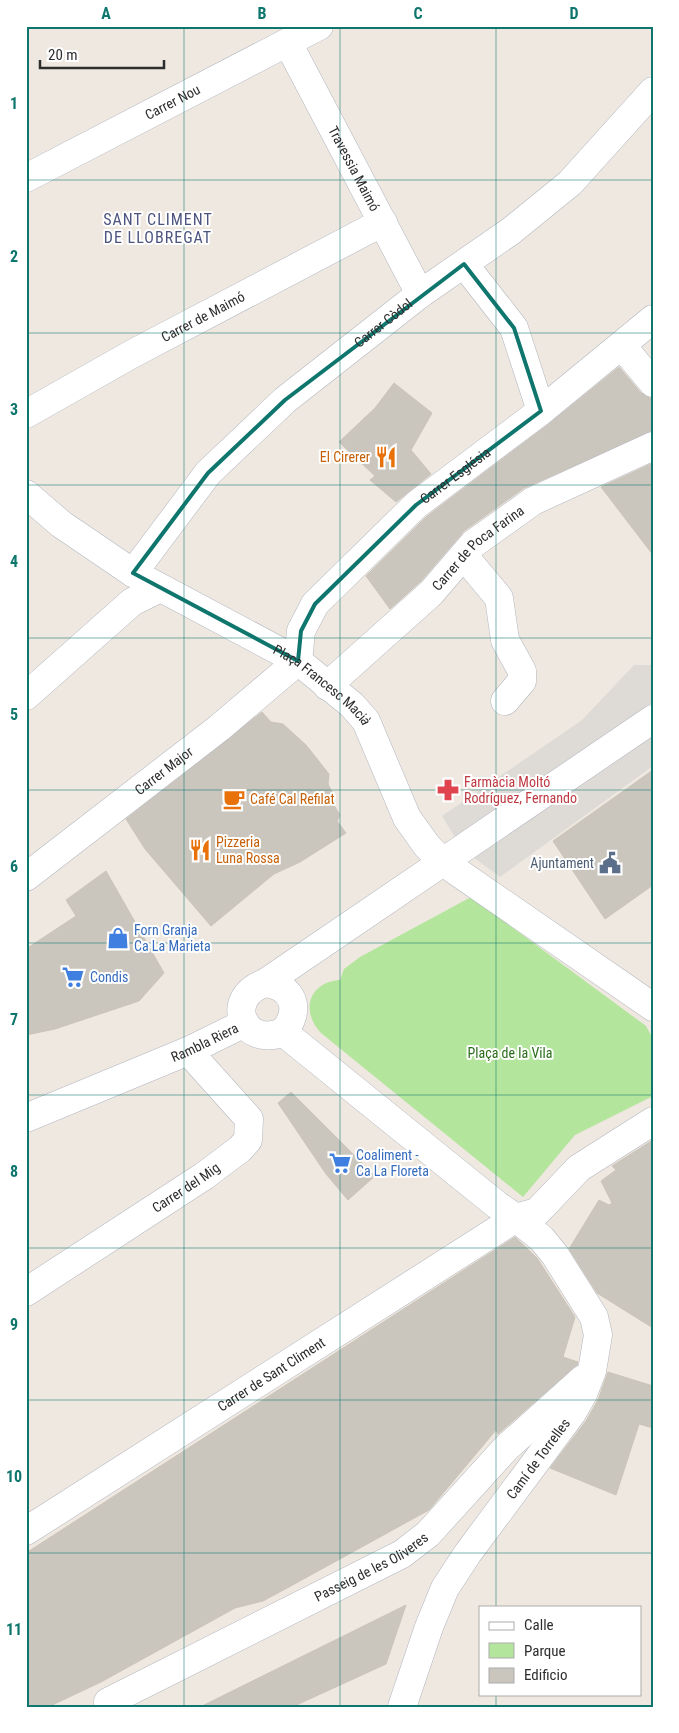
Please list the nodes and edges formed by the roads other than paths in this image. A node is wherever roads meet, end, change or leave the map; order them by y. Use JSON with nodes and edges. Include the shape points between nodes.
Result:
{"nodes":[{"id":1,"x":319,"y":26,"type":"edge"},
{"id":2,"x":288,"y":43,"type":"junction"},
{"id":3,"x":653,"y":91,"type":"edge"},
{"id":4,"x":26,"y":178,"type":"edge"},
{"id":5,"x":383,"y":222,"type":"junction"},
{"id":6,"x":464,"y":264,"type":"junction"},
{"id":7,"x":420,"y":294,"type":"junction"},
{"id":8,"x":653,"y":319,"type":"edge"},
{"id":9,"x":622,"y":346,"type":"junction"},
{"id":10,"x":653,"y":383,"type":"edge"},
{"id":11,"x":541,"y":411,"type":"junction"},
{"id":12,"x":26,"y":414,"type":"edge"},
{"id":13,"x":653,"y":446,"type":"edge"},
{"id":14,"x":26,"y":494,"type":"edge"},
{"id":15,"x":464,"y":556,"type":"junction"},
{"id":16,"x":133,"y":573,"type":"junction"},
{"id":17,"x":160,"y":588,"type":"junction"},
{"id":18,"x":298,"y":661,"type":"junction"},
{"id":19,"x":326,"y":686,"type":"junction"},
{"id":20,"x":26,"y":696,"type":"edge"},
{"id":21,"x":505,"y":701,"type":"dead end"},
{"id":22,"x":653,"y":719,"type":"edge"},
{"id":23,"x":443,"y":862,"type":"junction"},
{"id":24,"x":26,"y":877,"type":"edge"},
{"id":25,"x":265,"y":983,"type":"junction"},
{"id":26,"x":653,"y":1007,"type":"edge"},
{"id":27,"x":245,"y":1023,"type":"junction"},
{"id":28,"x":283,"y":1032,"type":"junction"},
{"id":29,"x":188,"y":1051,"type":"junction"},
{"id":30,"x":26,"y":1118,"type":"edge"},
{"id":31,"x":653,"y":1121,"type":"edge"},
{"id":32,"x":516,"y":1218,"type":"junction"},
{"id":33,"x":26,"y":1292,"type":"edge"},
{"id":34,"x":592,"y":1371,"type":"junction"},
{"id":35,"x":26,"y":1531,"type":"edge"},
{"id":36,"x":108,"y":1702,"type":"dead end"},
{"id":37,"x":402,"y":1707,"type":"edge"}],
"edges":[{"from":1,"to":2,"type":"street","name":"Carrer Nou"},
{"from":2,"to":4,"type":"street","name":"Carrer Nou"},
{"from":2,"to":5,"type":"street","name":"Travessia Maimó"},
{"from":3,"to":6,"type":"street","name":"Carrer Còdol","via":[[570,183]]},
{"from":5,"to":7,"type":"street","name":"Travessia Maimó"},
{"from":5,"to":12,"type":"street","name":"Carrer de Maimó"},
{"from":6,"to":7,"type":"street","name":"Carrer Còdol"},
{"from":6,"to":11,"type":"street","via":[[514,328]]},
{"from":7,"to":16,"type":"street","name":"Carrer Còdol","via":[[285,400],[208,474]]},
{"from":8,"to":9,"type":"street","name":"Carrer Església"},
{"from":9,"to":10,"type":"street"},
{"from":9,"to":11,"type":"street","name":"Carrer Església"},
{"from":11,"to":18,"type":"street","name":"Carrer Església","via":[[416,505],[315,604],[301,631]]},
{"from":13,"to":15,"type":"street","name":"Carrer de Poca Farina","via":[[533,501],[473,544]]},
{"from":14,"to":16,"type":"street","name":"Plaça Francesc Macià","via":[[61,524]]},
{"from":15,"to":19,"type":"street","name":"Carrer de Poca Farina","via":[[432,593]]},
{"from":15,"to":21,"type":"street","via":[[499,598],[505,640],[522,671],[522,681]]},
{"from":16,"to":17,"type":"street","name":"Plaça Francesc Macià"},
{"from":17,"to":18,"type":"street","name":"Plaça Francesc Macià"},
{"from":17,"to":20,"type":"street","via":[[132,602]]},
{"from":18,"to":19,"type":"street","name":"Plaça Francesc Macià"},
{"from":18,"to":24,"type":"street","name":"Carrer Major","via":[[219,728]]},
{"from":19,"to":23,"type":"street","name":"Plaça Francesc Macià","via":[[352,705],[366,721],[407,818]]},
{"from":22,"to":23,"type":"street","name":"Rambla Riera"},
{"from":23,"to":25,"type":"street","name":"Rambla Riera"},
{"from":23,"to":26,"type":"street"},
{"from":25,"to":27,"type":"street","name":"Rambla Riera","via":[[249,991],[244,998],[241,1015]]},
{"from":25,"to":28,"type":"street","via":[[282,988],[292,1001],[293,1018]]},
{"from":27,"to":28,"type":"street","via":[[258,1035]]},
{"from":27,"to":29,"type":"street","name":"Rambla Riera"},
{"from":28,"to":32,"type":"street"},
{"from":29,"to":30,"type":"street","name":"Rambla Riera"},
{"from":29,"to":33,"type":"street","name":"Carrer del Mig","via":[[249,1120],[248,1140],[204,1176]]},
{"from":31,"to":32,"type":"street","via":[[580,1168],[537,1212]]},
{"from":32,"to":34,"type":"street","name":"Camí de Torrelles","via":[[542,1239],[594,1317],[598,1334]]},
{"from":32,"to":35,"type":"street","name":"Carrer de Sant Climent"},
{"from":34,"to":36,"type":"street","name":"Passeig de les Oliveres","via":[[506,1448],[428,1534],[402,1554]]},
{"from":34,"to":37,"type":"street","name":"Camí de Torrelles","via":[[572,1413],[445,1588]]}]}
